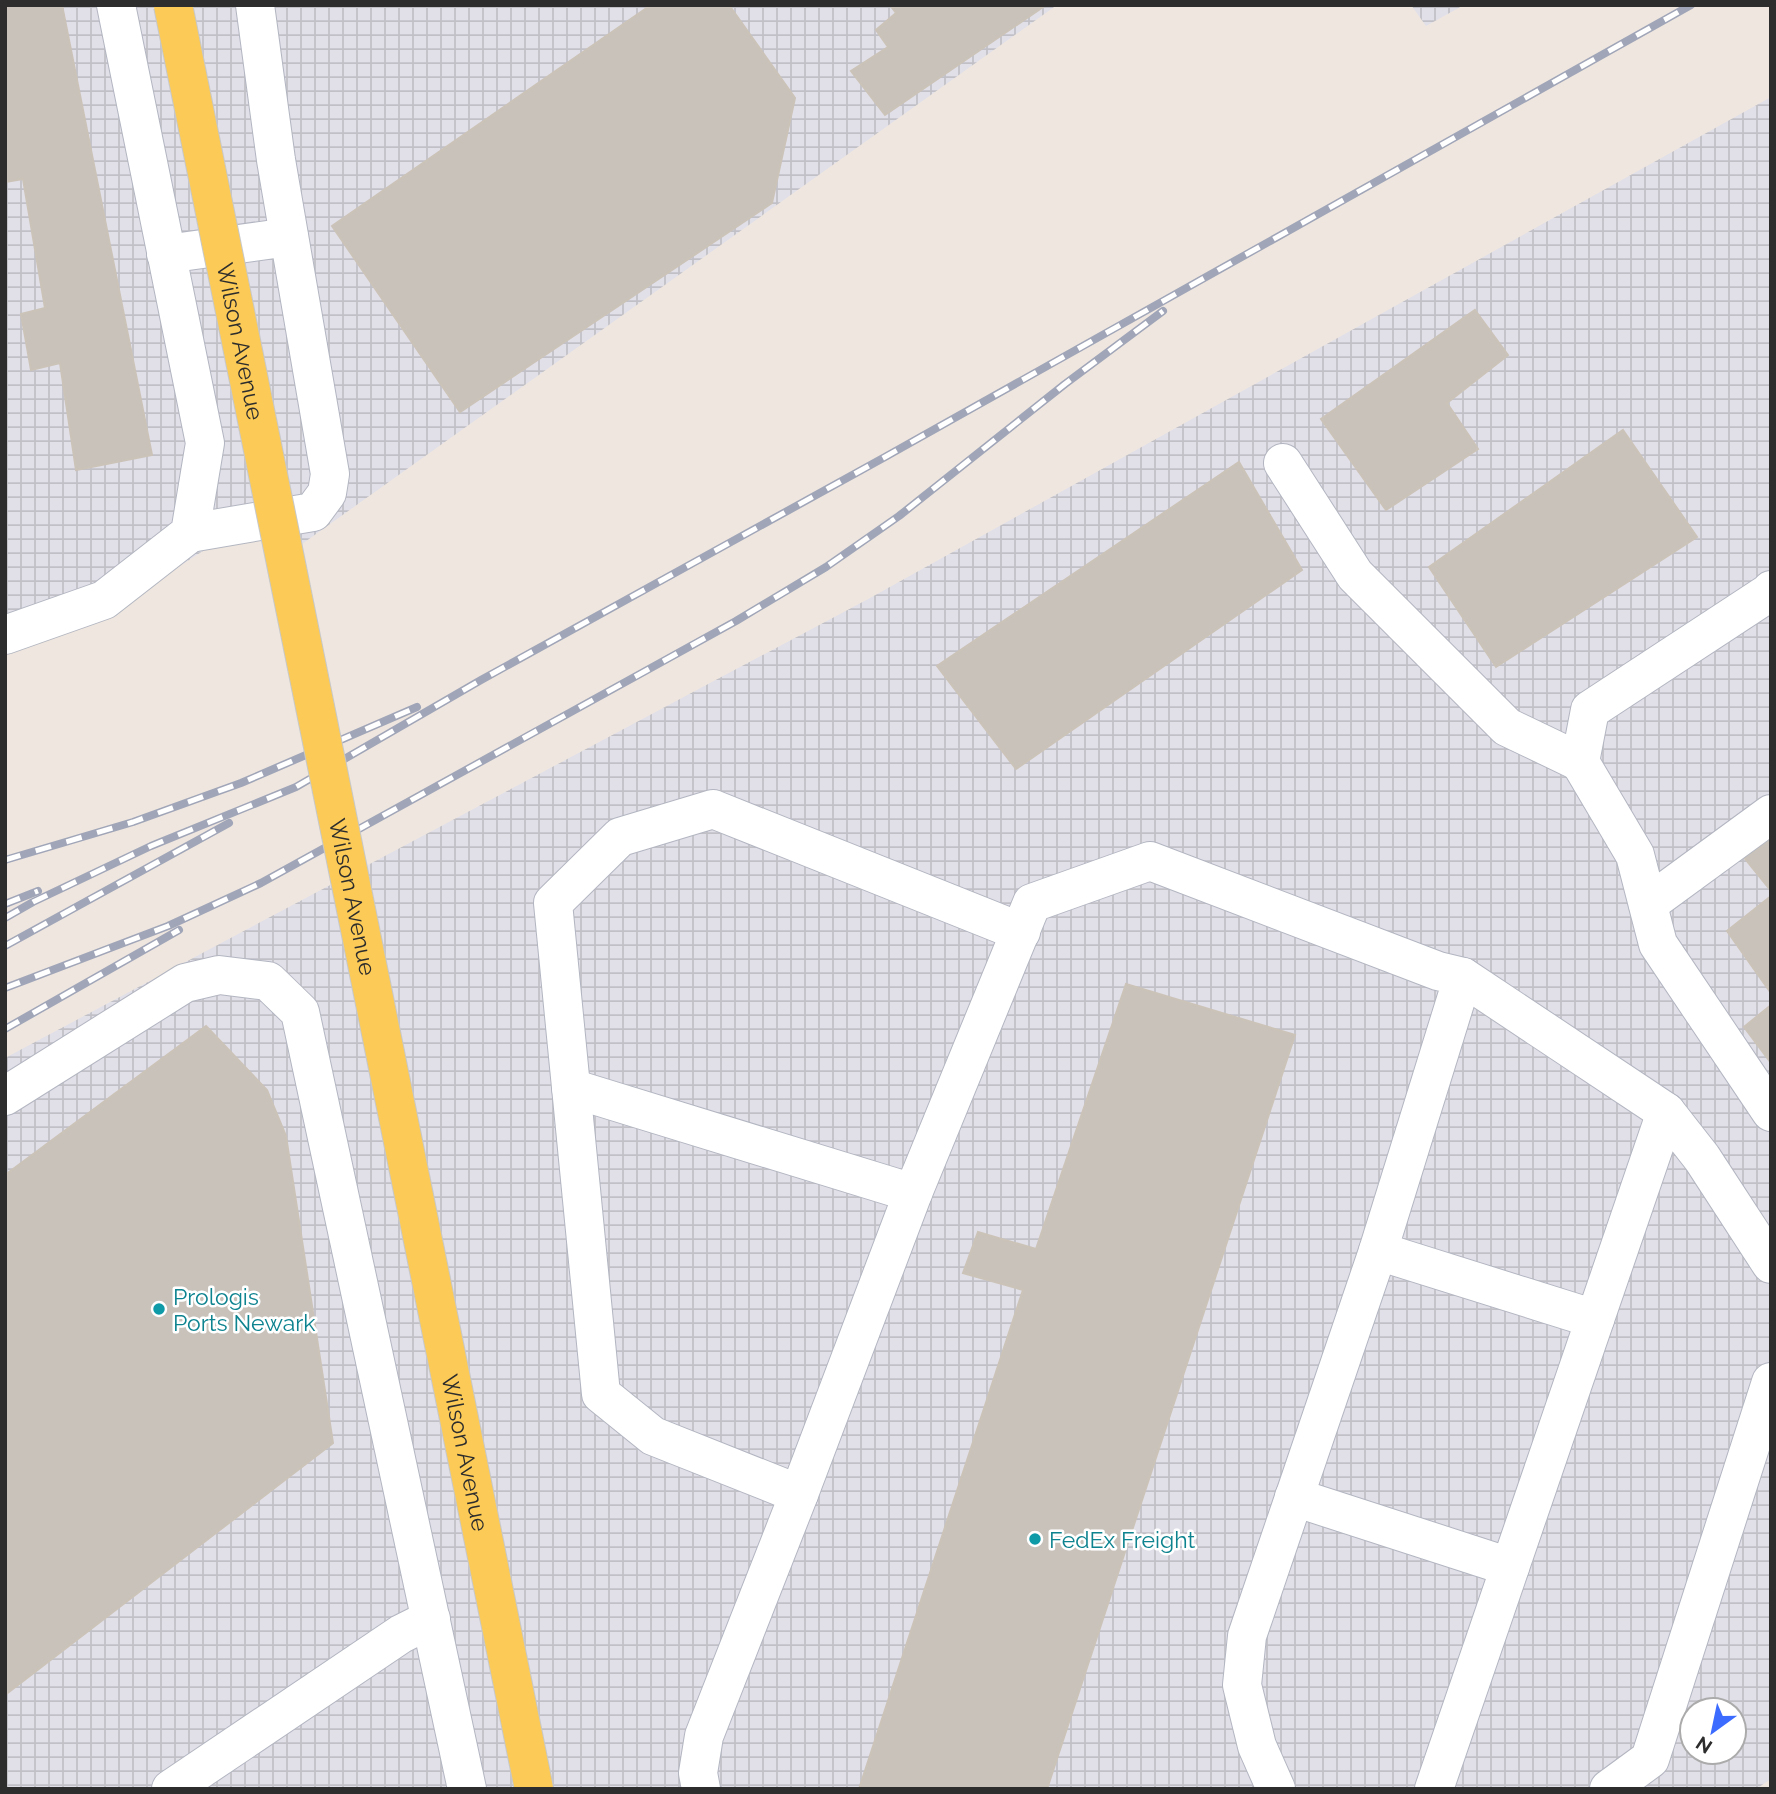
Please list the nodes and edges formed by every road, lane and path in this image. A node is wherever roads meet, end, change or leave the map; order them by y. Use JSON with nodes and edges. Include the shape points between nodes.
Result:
{"nodes":[{"id":1,"x":116,"y":5,"type":"edge"},
{"id":2,"x":173,"y":5,"type":"edge"},
{"id":3,"x":256,"y":5,"type":"edge"},
{"id":4,"x":289,"y":237,"type":"junction"},
{"id":5,"x":166,"y":254,"type":"junction"},
{"id":6,"x":1283,"y":463,"type":"dead end"},
{"id":7,"x":190,"y":533,"type":"junction"},
{"id":8,"x":1771,"y":590,"type":"edge"},
{"id":9,"x":5,"y":635,"type":"edge"},
{"id":10,"x":1580,"y":762,"type":"junction"},
{"id":11,"x":1771,"y":814,"type":"edge"},
{"id":12,"x":1648,"y":904,"type":"junction"},
{"id":13,"x":1021,"y":932,"type":"junction"},
{"id":14,"x":1463,"y":977,"type":"junction"},
{"id":15,"x":571,"y":1088,"type":"junction"},
{"id":16,"x":5,"y":1096,"type":"edge"},
{"id":17,"x":1665,"y":1112,"type":"junction"},
{"id":18,"x":1771,"y":1112,"type":"edge"},
{"id":19,"x":913,"y":1193,"type":"junction"},
{"id":20,"x":1378,"y":1251,"type":"junction"},
{"id":21,"x":1771,"y":1264,"type":"edge"},
{"id":22,"x":1595,"y":1319,"type":"junction"},
{"id":23,"x":1771,"y":1382,"type":"edge"},
{"id":24,"x":799,"y":1494,"type":"junction"},
{"id":25,"x":1294,"y":1497,"type":"junction"},
{"id":26,"x":1510,"y":1567,"type":"junction"},
{"id":27,"x":430,"y":1619,"type":"junction"},
{"id":28,"x":171,"y":1789,"type":"edge"},
{"id":29,"x":467,"y":1789,"type":"edge"},
{"id":30,"x":534,"y":1789,"type":"edge"},
{"id":31,"x":701,"y":1789,"type":"edge"},
{"id":32,"x":1276,"y":1789,"type":"edge"},
{"id":33,"x":1434,"y":1789,"type":"edge"},
{"id":34,"x":1609,"y":1789,"type":"edge"}],
"edges":[{"from":1,"to":5,"type":"lane"},
{"from":2,"to":30,"type":"main road","name":"Wilson Avenue","bridge":true},
{"from":3,"to":4,"type":"lane"},
{"from":4,"to":5,"type":"lane"},
{"from":4,"to":7,"type":"lane","via":[[330,474],[327,493],[313,512]]},
{"from":5,"to":7,"type":"lane","via":[[205,443]]},
{"from":6,"to":10,"type":"lane","via":[[1355,575],[1507,727]]},
{"from":7,"to":9,"type":"lane","via":[[104,600]]},
{"from":8,"to":10,"type":"lane","via":[[1590,710]]},
{"from":10,"to":12,"type":"lane","via":[[1636,855]]},
{"from":11,"to":12,"type":"lane"},
{"from":12,"to":18,"type":"lane","via":[[1658,944]]},
{"from":13,"to":14,"type":"lane","via":[[1032,903],[1150,860]]},
{"from":13,"to":15,"type":"lane","via":[[713,809],[620,837],[553,903]]},
{"from":13,"to":19,"type":"lane"},
{"from":14,"to":17,"type":"lane"},
{"from":14,"to":20,"type":"lane"},
{"from":15,"to":19,"type":"lane"},
{"from":15,"to":24,"type":"lane","via":[[601,1394],[653,1436]]},
{"from":16,"to":27,"type":"lane","via":[[185,983],[219,975],[268,981],[300,1012]]},
{"from":17,"to":21,"type":"lane","via":[[1702,1158]]},
{"from":17,"to":22,"type":"lane"},
{"from":19,"to":24,"type":"lane"},
{"from":20,"to":22,"type":"lane"},
{"from":20,"to":25,"type":"lane"},
{"from":22,"to":26,"type":"lane"},
{"from":23,"to":34,"type":"lane","via":[[1650,1759]]},
{"from":24,"to":31,"type":"lane","via":[[704,1737],[698,1773]]},
{"from":25,"to":26,"type":"lane"},
{"from":25,"to":32,"type":"lane","via":[[1247,1636],[1242,1685],[1257,1746]]},
{"from":26,"to":33,"type":"lane"},
{"from":27,"to":28,"type":"lane"},
{"from":27,"to":29,"type":"lane"}]}
